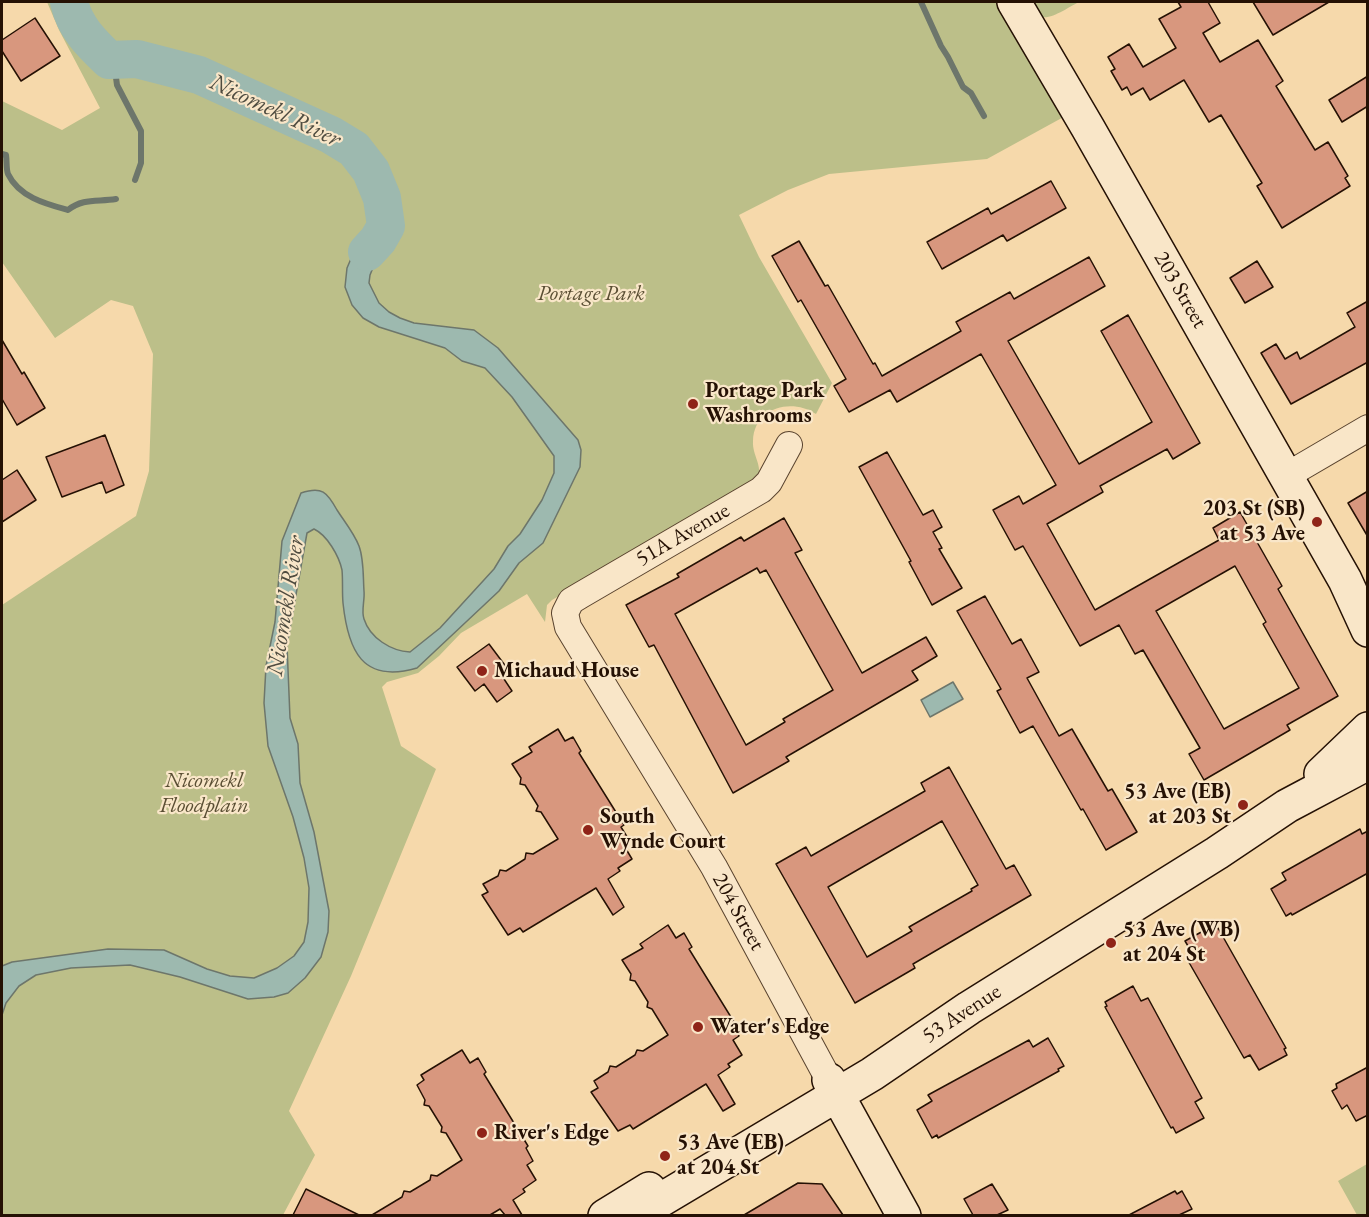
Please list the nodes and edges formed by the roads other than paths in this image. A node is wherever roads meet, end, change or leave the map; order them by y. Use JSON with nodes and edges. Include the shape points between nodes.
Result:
{"nodes":[{"id":1,"x":1014,"y":2,"type":"edge"},
{"id":2,"x":1368,"y":428,"type":"edge"},
{"id":3,"x":789,"y":445,"type":"dead end"},
{"id":4,"x":1286,"y":476,"type":"junction"},
{"id":5,"x":1345,"y":580,"type":"junction"},
{"id":6,"x":1368,"y":608,"type":"edge"},
{"id":7,"x":565,"y":613,"type":"joint"},
{"id":8,"x":1368,"y":630,"type":"edge"},
{"id":9,"x":1368,"y":729,"type":"edge"},
{"id":10,"x":1368,"y":763,"type":"edge"},
{"id":11,"x":1287,"y":806,"type":"junction"},
{"id":12,"x":969,"y":1008,"type":"junction"},
{"id":13,"x":833,"y":1087,"type":"junction"},
{"id":14,"x":605,"y":1215,"type":"edge"},
{"id":15,"x":634,"y":1215,"type":"edge"},
{"id":16,"x":904,"y":1215,"type":"edge"}],
"edges":[{"from":1,"to":4,"type":"street","name":"203 Street"},
{"from":2,"to":4,"type":"street"},
{"from":3,"to":7,"type":"street","name":"51A Avenue","via":[[761,489],[571,601]]},
{"from":4,"to":5,"type":"street","name":"203 Street"},
{"from":5,"to":6,"type":"street","name":"203 Street"},
{"from":5,"to":8,"type":"street","name":"203 Street"},
{"from":7,"to":13,"type":"street","name":"204 Street","via":[[568,627],[714,867]]},
{"from":9,"to":11,"type":"street","name":"53 Avenue"},
{"from":10,"to":11,"type":"street","name":"53 Avenue"},
{"from":11,"to":12,"type":"street","name":"53 Avenue"},
{"from":12,"to":13,"type":"street","name":"53 Avenue","via":[[872,1074]]},
{"from":12,"to":13,"type":"street","name":"53 Avenue","via":[[860,1061]]},
{"from":13,"to":14,"type":"street","name":"53 Avenue"},
{"from":13,"to":15,"type":"street","name":"53 Avenue"},
{"from":13,"to":16,"type":"street","name":"204 Street"}]}
